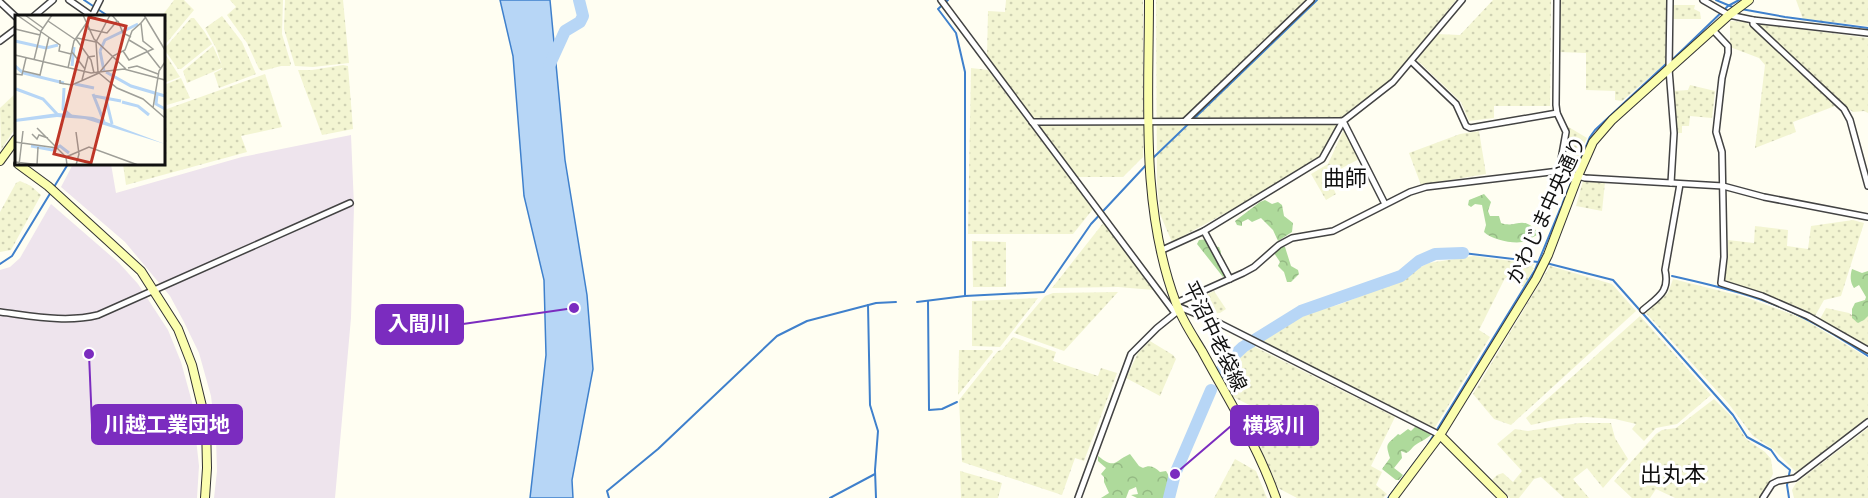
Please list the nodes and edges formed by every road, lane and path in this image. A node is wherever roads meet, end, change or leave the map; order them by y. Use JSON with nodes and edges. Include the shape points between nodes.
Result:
{"nodes":[{"id":1,"x":53,"y":0,"type":"edge"},
{"id":2,"x":69,"y":0,"type":"edge"},
{"id":3,"x":941,"y":0,"type":"edge"},
{"id":4,"x":1149,"y":0,"type":"edge"},
{"id":5,"x":1311,"y":0,"type":"edge"},
{"id":6,"x":1462,"y":0,"type":"edge"},
{"id":7,"x":1557,"y":0,"type":"edge"},
{"id":8,"x":1670,"y":0,"type":"edge"},
{"id":9,"x":1703,"y":0,"type":"edge"},
{"id":10,"x":1749,"y":0,"type":"edge"},
{"id":11,"x":99,"y":1,"type":"edge"},
{"id":12,"x":0,"y":2,"type":"edge"},
{"id":13,"x":35,"y":15,"type":"edge"},
{"id":14,"x":91,"y":15,"type":"edge"},
{"id":15,"x":92,"y":15,"type":"edge"},
{"id":16,"x":1729,"y":15,"type":"junction"},
{"id":17,"x":15,"y":16,"type":"edge"},
{"id":18,"x":1752,"y":20,"type":"junction"},
{"id":19,"x":1713,"y":29,"type":"junction"},
{"id":20,"x":15,"y":30,"type":"edge"},
{"id":21,"x":1868,"y":33,"type":"edge"},
{"id":22,"x":0,"y":41,"type":"edge"},
{"id":23,"x":1411,"y":61,"type":"junction"},
{"id":24,"x":1669,"y":69,"type":"junction"},
{"id":25,"x":1557,"y":113,"type":"junction"},
{"id":26,"x":1149,"y":121,"type":"junction"},
{"id":27,"x":1185,"y":121,"type":"junction"},
{"id":28,"x":1343,"y":121,"type":"junction"},
{"id":29,"x":1032,"y":122,"type":"junction"},
{"id":30,"x":15,"y":141,"type":"edge"},
{"id":31,"x":6,"y":154,"type":"junction"},
{"id":32,"x":0,"y":161,"type":"edge"},
{"id":33,"x":15,"y":161,"type":"edge"},
{"id":34,"x":19,"y":165,"type":"edge"},
{"id":35,"x":1558,"y":171,"type":"junction"},
{"id":36,"x":1578,"y":176,"type":"junction"},
{"id":37,"x":1671,"y":183,"type":"junction"},
{"id":38,"x":1680,"y":184,"type":"junction"},
{"id":39,"x":1722,"y":186,"type":"junction"},
{"id":40,"x":1868,"y":186,"type":"edge"},
{"id":41,"x":350,"y":203,"type":"dead end"},
{"id":42,"x":1385,"y":204,"type":"junction"},
{"id":43,"x":1868,"y":217,"type":"edge"},
{"id":44,"x":1204,"y":231,"type":"junction"},
{"id":45,"x":1160,"y":251,"type":"junction"},
{"id":46,"x":1230,"y":279,"type":"junction"},
{"id":47,"x":154,"y":289,"type":"junction"},
{"id":48,"x":1177,"y":308,"type":"junction"},
{"id":49,"x":1643,"y":310,"type":"dead end"},
{"id":50,"x":1,"y":312,"type":"edge"},
{"id":51,"x":0,"y":319,"type":"edge"},
{"id":52,"x":1868,"y":350,"type":"edge"},
{"id":53,"x":1868,"y":422,"type":"edge"},
{"id":54,"x":1440,"y":435,"type":"junction"},
{"id":55,"x":205,"y":498,"type":"edge"},
{"id":56,"x":1078,"y":498,"type":"edge"},
{"id":57,"x":1276,"y":498,"type":"edge"},
{"id":58,"x":1392,"y":498,"type":"edge"},
{"id":59,"x":1503,"y":498,"type":"edge"},
{"id":60,"x":1763,"y":498,"type":"edge"}],
"edges":[{"from":1,"to":13,"type":"street"},
{"from":2,"to":14,"type":"street"},
{"from":3,"to":29,"type":"street"},
{"from":4,"to":26,"type":"street","name":"平沼中老袋線"},
{"from":5,"to":27,"type":"street"},
{"from":6,"to":23,"type":"street"},
{"from":7,"to":25,"type":"street"},
{"from":8,"to":24,"type":"street"},
{"from":9,"to":16,"type":"street"},
{"from":10,"to":16,"type":"street","name":"かわじま中央通り"},
{"from":11,"to":15,"type":"street"},
{"from":12,"to":17,"type":"street"},
{"from":16,"to":18,"type":"street"},
{"from":16,"to":19,"type":"street","name":"かわじま中央通り"},
{"from":18,"to":21,"type":"street"},
{"from":18,"to":40,"type":"street","via":[[1844,110]]},
{"from":19,"to":24,"type":"street","name":"かわじま中央通り"},
{"from":19,"to":39,"type":"street","via":[[1728,46],[1716,132],[1722,152]]},
{"from":20,"to":22,"type":"street"},
{"from":23,"to":25,"type":"street","via":[[1456,104],[1470,128]]},
{"from":23,"to":28,"type":"street","via":[[1393,82]]},
{"from":24,"to":36,"type":"street","name":"かわじま中央通り","via":[[1602,131]]},
{"from":24,"to":37,"type":"street","via":[[1674,133]]},
{"from":25,"to":35,"type":"street","via":[[1566,132]]},
{"from":26,"to":27,"type":"street"},
{"from":26,"to":29,"type":"street"},
{"from":26,"to":45,"type":"street","name":"平沼中老袋線","via":[[1153,214]]},
{"from":27,"to":28,"type":"street"},
{"from":28,"to":42,"type":"street"},
{"from":28,"to":44,"type":"street","via":[[1322,159]]},
{"from":29,"to":48,"type":"street"},
{"from":30,"to":31,"type":"street"},
{"from":31,"to":32,"type":"street"},
{"from":31,"to":33,"type":"street"},
{"from":34,"to":47,"type":"street","via":[[115,245]]},
{"from":35,"to":36,"type":"street"},
{"from":35,"to":42,"type":"street","via":[[1426,187]]},
{"from":36,"to":37,"type":"street"},
{"from":36,"to":54,"type":"street","name":"かわじま中央通り","via":[[1536,279]]},
{"from":37,"to":38,"type":"street"},
{"from":38,"to":39,"type":"street"},
{"from":38,"to":49,"type":"street","via":[[1665,270],[1665,292]]},
{"from":39,"to":43,"type":"street"},
{"from":39,"to":52,"type":"street","via":[[1721,283],[1808,315]]},
{"from":41,"to":47,"type":"street"},
{"from":42,"to":46,"type":"street","via":[[1333,231],[1292,238],[1254,267]]},
{"from":44,"to":45,"type":"street"},
{"from":44,"to":46,"type":"street"},
{"from":45,"to":48,"type":"street","name":"平沼中老袋線"},
{"from":46,"to":48,"type":"street"},
{"from":47,"to":50,"type":"street","via":[[85,318]]},
{"from":47,"to":55,"type":"street","via":[[178,329],[202,403],[207,446]]},
{"from":48,"to":54,"type":"street","via":[[1221,324]]},
{"from":48,"to":56,"type":"street","via":[[1131,354]]},
{"from":48,"to":57,"type":"street","name":"平沼中老袋線","via":[[1255,448]]},
{"from":50,"to":51,"type":"street"},
{"from":53,"to":60,"type":"street","via":[[1795,478],[1772,484]]},
{"from":54,"to":58,"type":"street","name":"かわじま中央通り"},
{"from":54,"to":59,"type":"street"}]}
